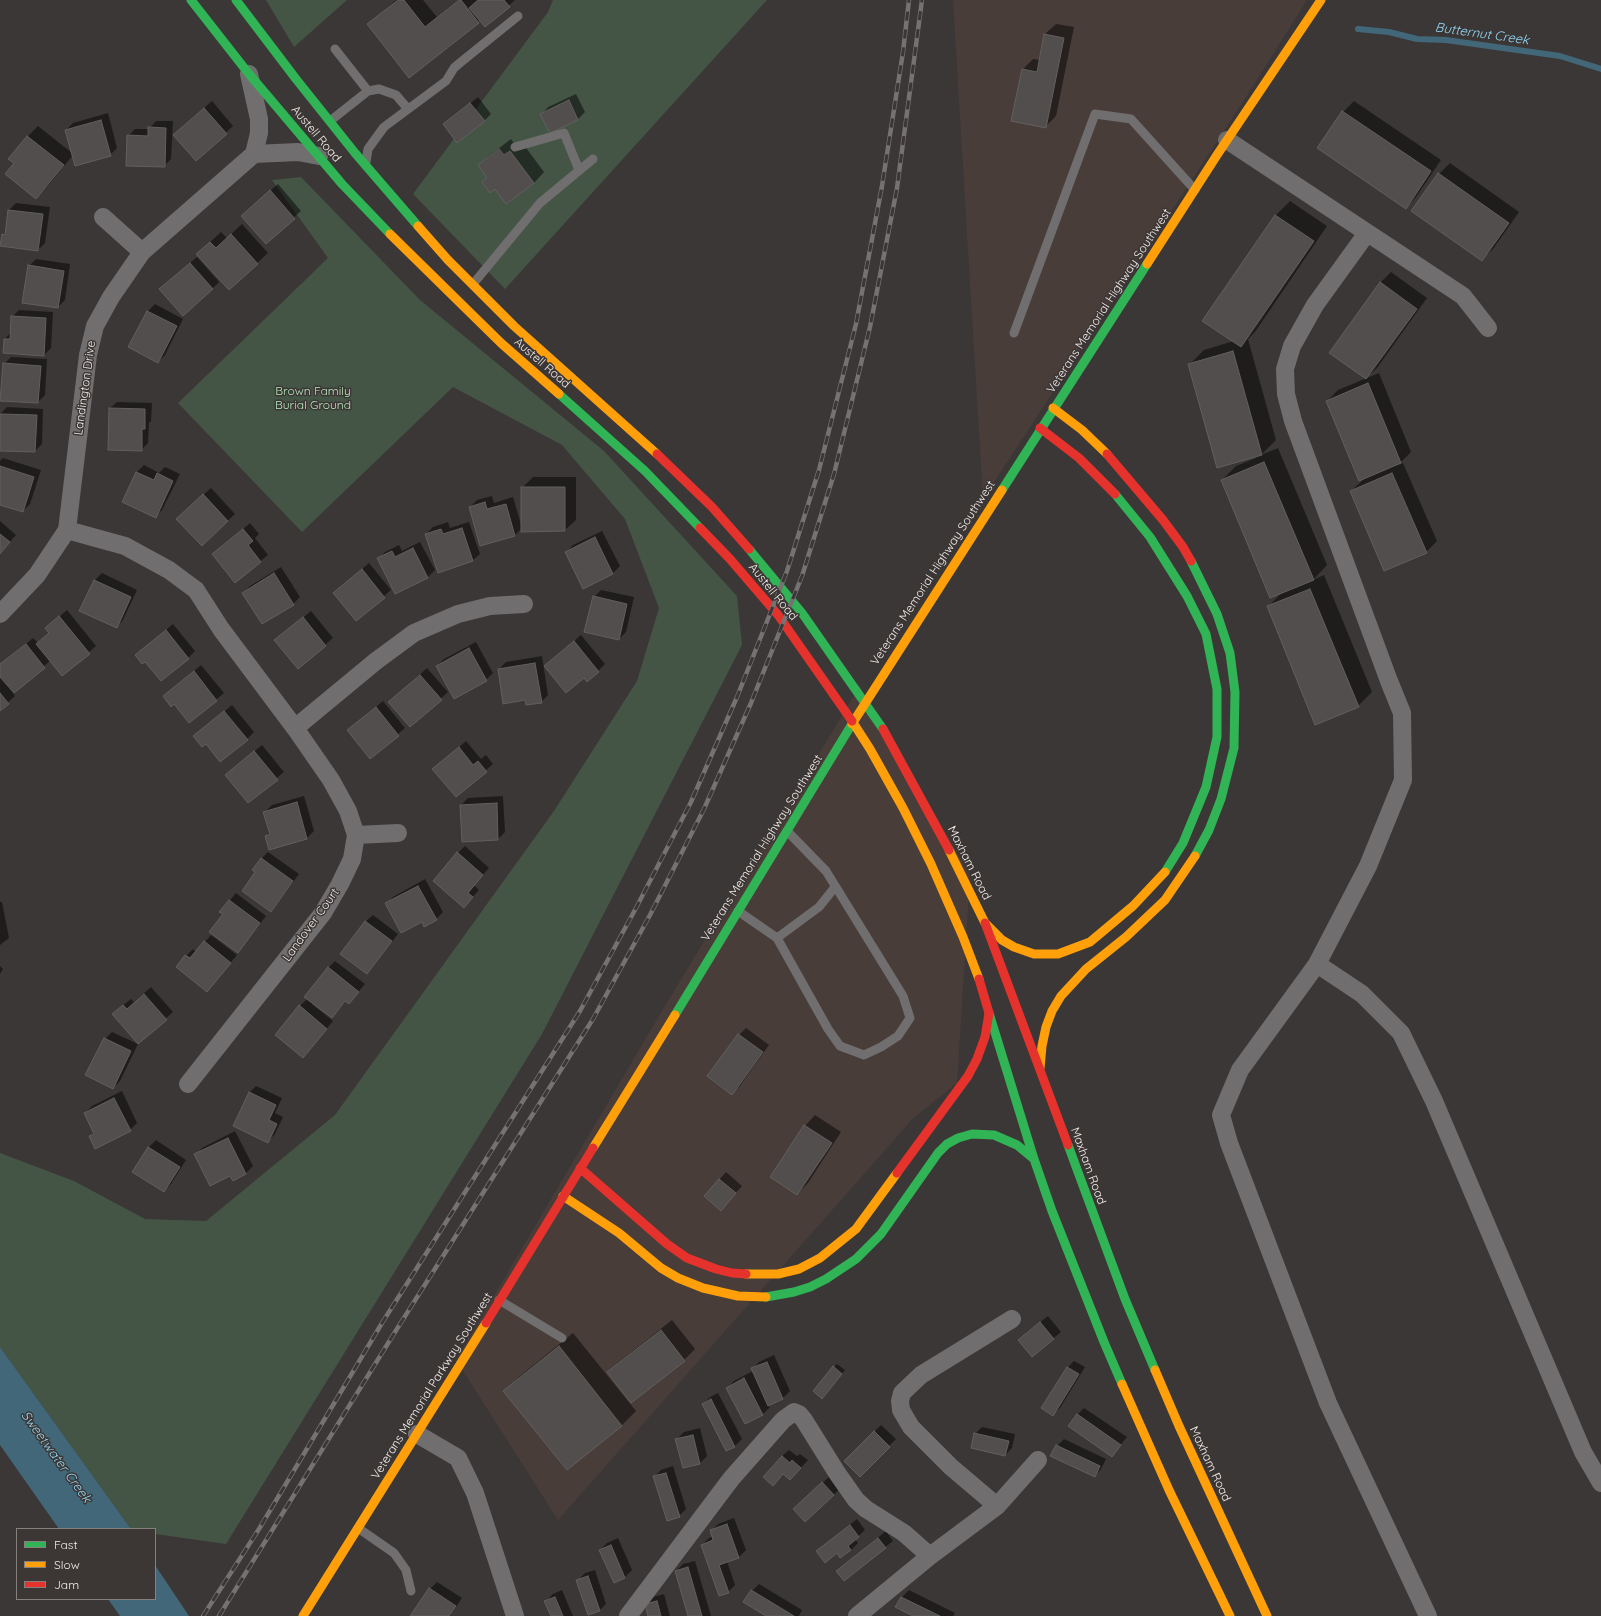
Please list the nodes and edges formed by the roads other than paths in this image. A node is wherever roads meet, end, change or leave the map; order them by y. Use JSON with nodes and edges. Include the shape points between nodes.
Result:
{"nodes":[{"id":1,"x":191,"y":0,"type":"edge"},
{"id":2,"x":236,"y":0,"type":"edge"},
{"id":3,"x":1321,"y":0,"type":"edge"},
{"id":4,"x":518,"y":16,"type":"dead end"},
{"id":5,"x":335,"y":49,"type":"dead end"},
{"id":6,"x":249,"y":74,"type":"junction"},
{"id":7,"x":368,"y":91,"type":"junction"},
{"id":8,"x":408,"y":109,"type":"junction"},
{"id":9,"x":330,"y":121,"type":"junction"},
{"id":10,"x":1227,"y":140,"type":"junction"},
{"id":11,"x":515,"y":147,"type":"dead end"},
{"id":12,"x":254,"y":154,"type":"junction"},
{"id":13,"x":319,"y":156,"type":"junction"},
{"id":14,"x":593,"y":159,"type":"dead end"},
{"id":15,"x":366,"y":166,"type":"junction"},
{"id":16,"x":579,"y":170,"type":"junction"},
{"id":17,"x":1195,"y":190,"type":"junction"},
{"id":18,"x":103,"y":217,"type":"dead end"},
{"id":19,"x":1367,"y":232,"type":"junction"},
{"id":20,"x":142,"y":252,"type":"junction"},
{"id":21,"x":473,"y":284,"type":"junction"},
{"id":22,"x":1488,"y":328,"type":"dead end"},
{"id":23,"x":1014,"y":333,"type":"dead end"},
{"id":24,"x":1053,"y":408,"type":"junction"},
{"id":25,"x":1040,"y":428,"type":"junction"},
{"id":26,"x":67,"y":530,"type":"junction"},
{"id":27,"x":524,"y":604,"type":"dead end"},
{"id":28,"x":0,"y":614,"type":"edge"},
{"id":29,"x":881,"y":726,"type":"joint"},
{"id":30,"x":295,"y":728,"type":"junction"},
{"id":31,"x":787,"y":831,"type":"junction"},
{"id":32,"x":398,"y":833,"type":"dead end"},
{"id":33,"x":356,"y":834,"type":"junction"},
{"id":34,"x":835,"y":887,"type":"junction"},
{"id":35,"x":738,"y":911,"type":"junction"},
{"id":36,"x":985,"y":923,"type":"junction"},
{"id":37,"x":777,"y":938,"type":"junction"},
{"id":38,"x":1317,"y":964,"type":"junction"},
{"id":39,"x":990,"y":1013,"type":"junction"},
{"id":40,"x":1040,"y":1068,"type":"junction"},
{"id":41,"x":188,"y":1084,"type":"dead end"},
{"id":42,"x":1034,"y":1159,"type":"junction"},
{"id":43,"x":580,"y":1168,"type":"junction"},
{"id":44,"x":563,"y":1196,"type":"junction"},
{"id":45,"x":499,"y":1300,"type":"junction"},
{"id":46,"x":1012,"y":1318,"type":"dead end"},
{"id":47,"x":562,"y":1338,"type":"dead end"},
{"id":48,"x":417,"y":1434,"type":"junction"},
{"id":49,"x":1038,"y":1460,"type":"dead end"},
{"id":50,"x":1601,"y":1483,"type":"edge"},
{"id":51,"x":997,"y":1506,"type":"junction"},
{"id":52,"x":358,"y":1528,"type":"junction"},
{"id":53,"x":930,"y":1556,"type":"junction"},
{"id":54,"x":411,"y":1591,"type":"dead end"},
{"id":55,"x":303,"y":1616,"type":"edge"},
{"id":56,"x":515,"y":1616,"type":"edge"},
{"id":57,"x":628,"y":1616,"type":"edge"},
{"id":58,"x":857,"y":1616,"type":"edge"},
{"id":59,"x":1230,"y":1616,"type":"edge"},
{"id":60,"x":1267,"y":1616,"type":"edge"},
{"id":61,"x":1428,"y":1616,"type":"edge"}],
"edges":[{"from":1,"to":6,"type":"main road","name":"Austell Road"},
{"from":2,"to":9,"type":"main road","name":"Austell Road"},
{"from":3,"to":10,"type":"main road","name":"Veterans Memorial Highway Southwest"},
{"from":4,"to":8,"type":"lane","via":[[454,68],[446,81]]},
{"from":5,"to":7,"type":"lane"},
{"from":6,"to":12,"type":"street","via":[[259,119]]},
{"from":6,"to":13,"type":"main road","name":"Austell Road"},
{"from":7,"to":8,"type":"lane","via":[[379,90],[396,95]]},
{"from":7,"to":9,"type":"lane"},
{"from":8,"to":15,"type":"lane","via":[[384,127],[373,140],[368,149]]},
{"from":9,"to":15,"type":"main road","name":"Austell Road"},
{"from":10,"to":17,"type":"main road","name":"Veterans Memorial Highway Southwest"},
{"from":10,"to":19,"type":"street"},
{"from":11,"to":16,"type":"lane","via":[[564,133]]},
{"from":12,"to":13,"type":"street","via":[[298,152]]},
{"from":12,"to":20,"type":"street","name":"Landington Drive"},
{"from":13,"to":39,"type":"main road","name":"Austell Road","via":[[342,184],[398,242],[495,338],[645,471],[701,527],[778,615],[870,749],[902,808],[931,864],[964,938]]},
{"from":14,"to":16,"type":"lane"},
{"from":15,"to":21,"type":"main road","name":"Austell Road","via":[[448,260]]},
{"from":16,"to":21,"type":"lane","via":[[540,203]]},
{"from":17,"to":23,"type":"lane","via":[[1131,119],[1095,114]]},
{"from":17,"to":24,"type":"main road","name":"Veterans Memorial Highway Southwest"},
{"from":18,"to":20,"type":"street"},
{"from":19,"to":22,"type":"street","via":[[1463,296]]},
{"from":19,"to":38,"type":"street","via":[[1315,305],[1292,346],[1285,369],[1286,394],[1298,436],[1402,713],[1403,780],[1368,866]]},
{"from":20,"to":26,"type":"street","name":"Landington Drive","via":[[111,297],[95,326],[88,355]]},
{"from":21,"to":29,"type":"main road","name":"Austell Road","via":[[514,326],[664,459],[712,507],[748,546],[802,613]]},
{"from":24,"to":25,"type":"main road","name":"Veterans Memorial Highway Southwest"},
{"from":24,"to":40,"type":"main road","via":[[1106,453],[1183,547],[1217,614],[1230,653],[1235,692],[1235,722],[1234,748],[1222,792],[1209,830],[1195,856],[1165,900],[1126,937],[1086,969],[1061,996],[1046,1027]]},
{"from":25,"to":31,"type":"main road","name":"Veterans Memorial Highway Southwest"},
{"from":25,"to":36,"type":"main road","via":[[1079,458],[1122,501],[1159,550],[1187,596],[1206,634],[1217,689],[1217,737],[1206,787],[1183,844],[1149,890],[1090,942],[1058,954],[1034,954],[1002,940]]},
{"from":26,"to":28,"type":"street","name":"Landington Drive","via":[[37,575]]},
{"from":26,"to":30,"type":"street","name":"Landover Court","via":[[125,546],[169,570],[196,590],[221,629]]},
{"from":27,"to":30,"type":"street","via":[[490,606],[458,614],[414,633]]},
{"from":29,"to":36,"type":"main road","name":"Maxham Road","via":[[951,854]]},
{"from":30,"to":33,"type":"street","name":"Landover Court","via":[[331,780],[348,811]]},
{"from":31,"to":34,"type":"lane","via":[[826,871]]},
{"from":31,"to":35,"type":"main road","name":"Veterans Memorial Highway Southwest"},
{"from":32,"to":33,"type":"street"},
{"from":33,"to":41,"type":"street","name":"Landover Court","via":[[352,859],[323,913]]},
{"from":34,"to":37,"type":"lane","via":[[819,907]]},
{"from":34,"to":37,"type":"lane","via":[[903,996],[910,1018],[898,1036],[864,1055],[840,1046]]},
{"from":35,"to":37,"type":"lane"},
{"from":35,"to":43,"type":"main road","name":"Veterans Memorial Highway Southwest"},
{"from":36,"to":40,"type":"main road","name":"Maxham Road"},
{"from":38,"to":50,"type":"street","via":[[1362,994],[1401,1033],[1434,1101],[1583,1452]]},
{"from":38,"to":61,"type":"street","via":[[1240,1070],[1221,1115],[1229,1143],[1328,1403]]},
{"from":39,"to":42,"type":"main road"},
{"from":39,"to":43,"type":"main road","via":[[977,1059],[968,1076],[868,1213],[856,1229],[839,1244],[799,1269],[764,1275],[732,1273],[700,1264],[667,1244]]},
{"from":40,"to":60,"type":"main road","name":"Maxham Road","via":[[1130,1313]]},
{"from":42,"to":44,"type":"main road","via":[[1017,1146],[994,1135],[972,1134],[958,1138],[938,1153],[881,1234],[856,1259],[810,1287],[774,1296],[738,1296],[703,1288],[678,1278],[661,1268],[598,1218]]},
{"from":42,"to":59,"type":"main road","via":[[1079,1280],[1130,1405]]},
{"from":43,"to":44,"type":"main road","name":"Veterans Memorial Parkway Southwest"},
{"from":44,"to":45,"type":"main road","name":"Veterans Memorial Parkway Southwest"},
{"from":45,"to":47,"type":"lane"},
{"from":45,"to":48,"type":"main road","name":"Veterans Memorial Parkway Southwest"},
{"from":46,"to":51,"type":"street","via":[[921,1375],[902,1393],[900,1401],[901,1410],[911,1427],[951,1467]]},
{"from":48,"to":52,"type":"main road","name":"Veterans Memorial Parkway Southwest"},
{"from":48,"to":56,"type":"street","via":[[458,1458],[475,1493]]},
{"from":49,"to":51,"type":"street"},
{"from":51,"to":53,"type":"street"},
{"from":52,"to":54,"type":"lane","via":[[394,1553],[406,1570]]},
{"from":52,"to":55,"type":"main road","name":"Veterans Memorial Parkway Southwest"},
{"from":53,"to":57,"type":"street","via":[[904,1533],[856,1500],[804,1420],[794,1412],[783,1420],[731,1479]]},
{"from":53,"to":58,"type":"street"}]}
